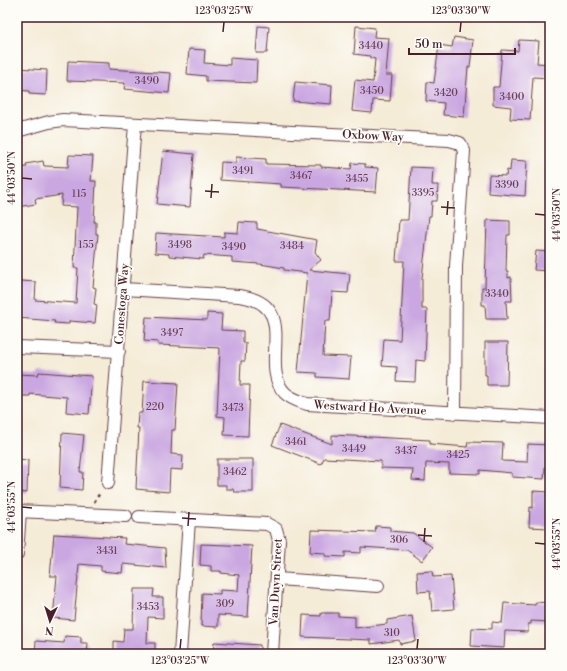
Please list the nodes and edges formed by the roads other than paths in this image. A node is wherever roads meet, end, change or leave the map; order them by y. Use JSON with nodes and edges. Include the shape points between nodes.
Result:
{"nodes":[{"id":1,"x":135,"y":124,"type":"junction"},
{"id":2,"x":17,"y":130,"type":"edge"},
{"id":3,"x":124,"y":289,"type":"junction"},
{"id":4,"x":17,"y":347,"type":"edge"},
{"id":5,"x":119,"y":351,"type":"junction"},
{"id":6,"x":455,"y":413,"type":"junction"},
{"id":7,"x":550,"y":418,"type":"edge"},
{"id":8,"x":108,"y":483,"type":"road end"},
{"id":9,"x":18,"y":511,"type":"edge"},
{"id":10,"x":126,"y":516,"type":"dead end"},
{"id":11,"x":140,"y":517,"type":"dead end"},
{"id":12,"x":189,"y":520,"type":"junction"},
{"id":13,"x":17,"y":554,"type":"edge"},
{"id":14,"x":277,"y":579,"type":"junction"},
{"id":15,"x":378,"y":586,"type":"dead end"},
{"id":16,"x":180,"y":654,"type":"edge"},
{"id":17,"x":272,"y":654,"type":"edge"}],
"edges":[{"from":1,"to":2,"type":"street","name":"Oxbow Way","via":[[63,120]]},
{"from":1,"to":3,"type":"street","name":"Conestoga Way"},
{"from":1,"to":6,"type":"street","name":"Oxbow Way","via":[[449,140],[460,143],[464,151],[456,266]]},
{"from":3,"to":5,"type":"street","name":"Conestoga Way"},
{"from":3,"to":6,"type":"street","name":"Westward Ho Avenue","via":[[256,299],[268,310],[276,325],[275,368],[278,382],[285,393],[300,402]]},
{"from":4,"to":5,"type":"street"},
{"from":5,"to":8,"type":"street","name":"Conestoga Way"},
{"from":6,"to":7,"type":"street","name":"Westward Ho Avenue"},
{"from":9,"to":10,"type":"street"},
{"from":9,"to":13,"type":"street"},
{"from":11,"to":12,"type":"street","name":"Van Duyn Street"},
{"from":12,"to":14,"type":"street","name":"Van Duyn Street","via":[[272,526],[279,534]]},
{"from":12,"to":16,"type":"street"},
{"from":14,"to":15,"type":"street"},
{"from":14,"to":17,"type":"street","name":"Van Duyn Street"}]}
